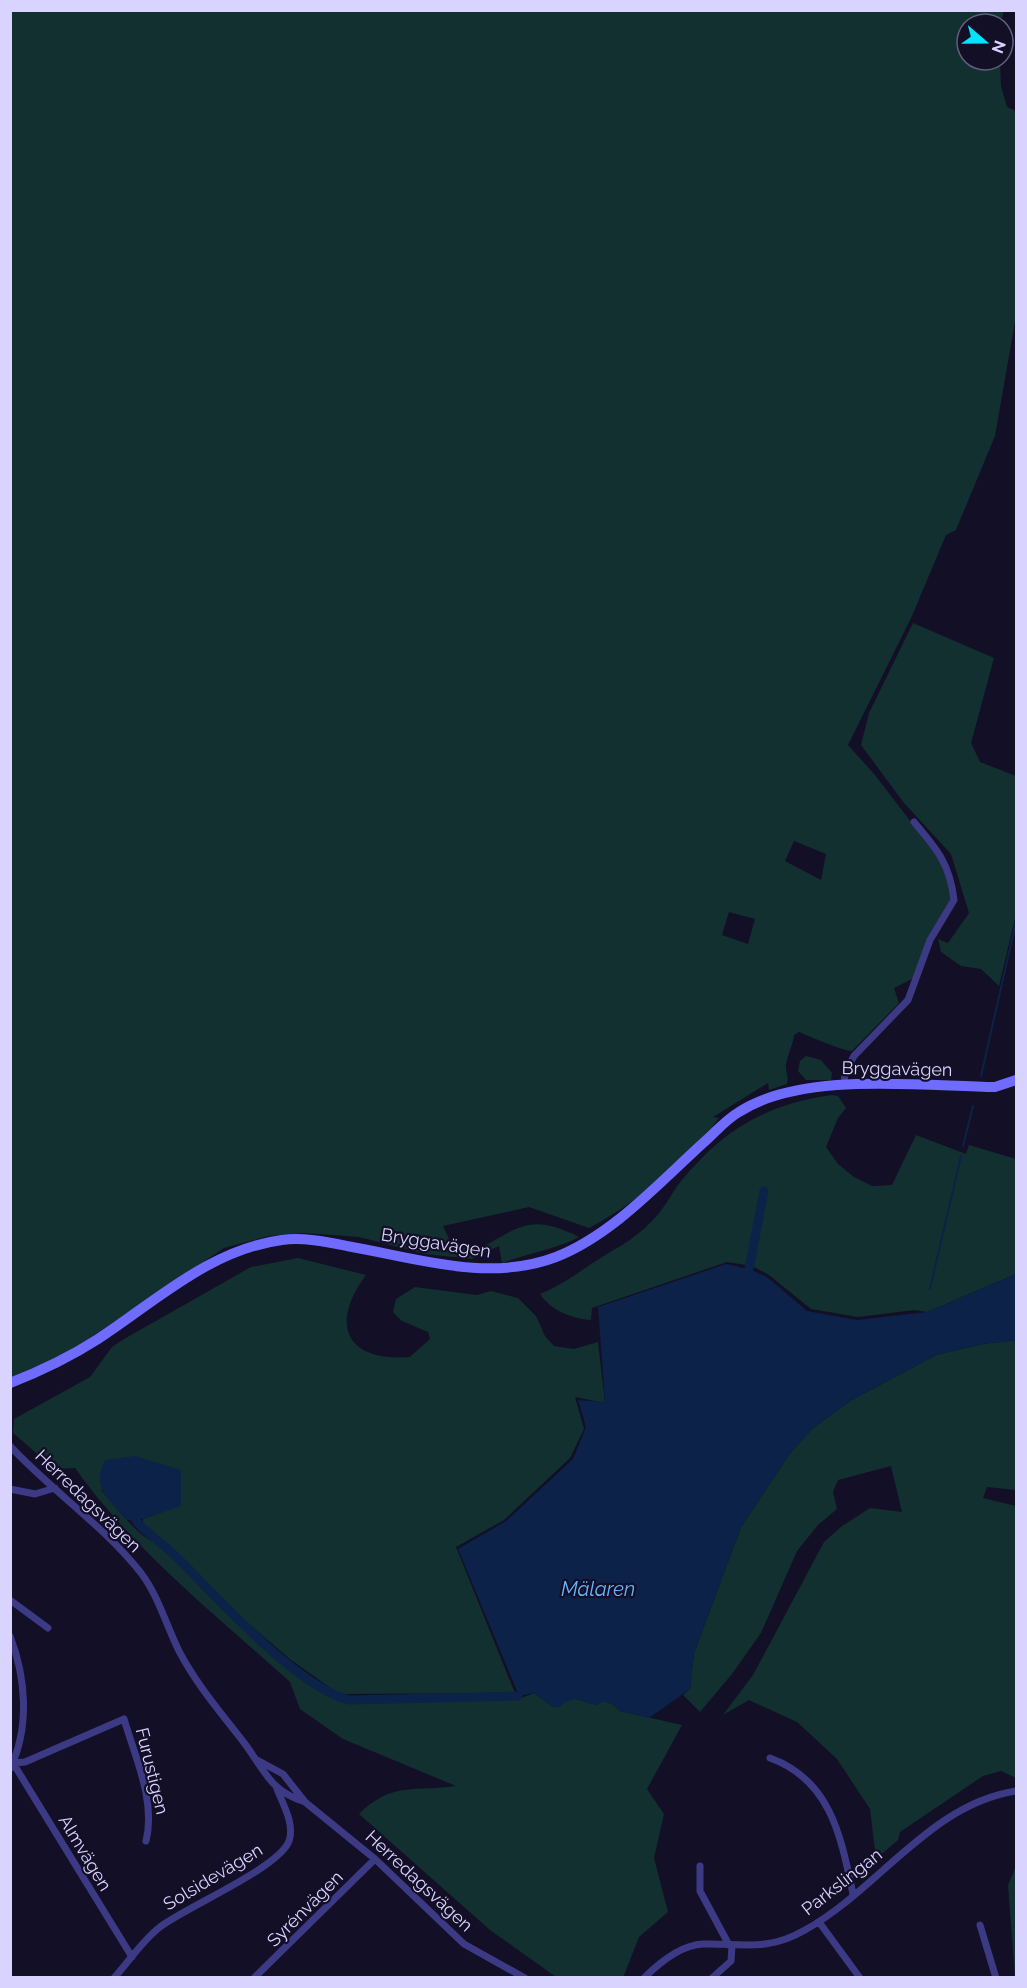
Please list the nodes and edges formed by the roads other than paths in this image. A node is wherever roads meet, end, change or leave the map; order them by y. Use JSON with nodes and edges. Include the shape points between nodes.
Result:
{"nodes":[{"id":1,"x":915,"y":822,"type":"dead end"},
{"id":2,"x":1017,"y":1080,"type":"edge"},
{"id":3,"x":844,"y":1085,"type":"junction"},
{"id":4,"x":10,"y":1383,"type":"edge"},
{"id":5,"x":10,"y":1446,"type":"edge"},
{"id":6,"x":55,"y":1488,"type":"junction"},
{"id":7,"x":10,"y":1489,"type":"edge"},
{"id":8,"x":10,"y":1600,"type":"edge"},
{"id":9,"x":48,"y":1628,"type":"dead end"},
{"id":10,"x":10,"y":1636,"type":"edge"},
{"id":11,"x":770,"y":1758,"type":"dead end"},
{"id":12,"x":258,"y":1760,"type":"junction"},
{"id":13,"x":12,"y":1766,"type":"edge"},
{"id":14,"x":277,"y":1789,"type":"junction"},
{"id":15,"x":1017,"y":1791,"type":"edge"},
{"id":16,"x":305,"y":1802,"type":"junction"},
{"id":17,"x":146,"y":1841,"type":"dead end"},
{"id":18,"x":375,"y":1859,"type":"junction"},
{"id":19,"x":700,"y":1866,"type":"dead end"},
{"id":20,"x":853,"y":1894,"type":"junction"},
{"id":21,"x":819,"y":1922,"type":"junction"},
{"id":22,"x":980,"y":1925,"type":"dead end"},
{"id":23,"x":730,"y":1945,"type":"junction"},
{"id":24,"x":132,"y":1957,"type":"junction"},
{"id":25,"x":520,"y":1976,"type":"edge"},
{"id":26,"x":114,"y":1977,"type":"edge"},
{"id":27,"x":254,"y":1977,"type":"edge"},
{"id":28,"x":644,"y":1977,"type":"edge"},
{"id":29,"x":712,"y":1977,"type":"edge"},
{"id":30,"x":860,"y":1977,"type":"edge"},
{"id":31,"x":996,"y":1977,"type":"edge"}],
"edges":[{"from":1,"to":3,"type":"street","via":[[949,868],[954,900],[930,940],[908,999],[854,1056],[845,1072]]},
{"from":2,"to":3,"type":"main road","name":"Bryggavägen","via":[[995,1087]]},
{"from":3,"to":4,"type":"main road","name":"Bryggavägen","via":[[797,1089],[737,1112],[606,1228],[556,1257],[530,1265],[486,1270],[324,1242],[286,1239],[253,1245],[218,1258],[51,1367]]},
{"from":5,"to":6,"type":"street","name":"Herredagsvägen"},
{"from":6,"to":7,"type":"street","via":[[35,1494]]},
{"from":6,"to":12,"type":"street","name":"Herredagsvägen","via":[[143,1576],[193,1675]]},
{"from":8,"to":9,"type":"street"},
{"from":10,"to":13,"type":"street","via":[[21,1677],[24,1713]]},
{"from":11,"to":20,"type":"street","via":[[788,1764],[804,1776],[832,1813]]},
{"from":12,"to":14,"type":"street","name":"Herredagsvägen"},
{"from":12,"to":16,"type":"street","name":"Herredagsvägen","via":[[283,1774]]},
{"from":13,"to":17,"type":"street","name":"Furustigen","via":[[124,1719],[149,1808]]},
{"from":13,"to":24,"type":"street","name":"Almvägen"},
{"from":14,"to":16,"type":"street","name":"Herredagsvägen"},
{"from":14,"to":24,"type":"street","name":"Solsidevägen","via":[[291,1835],[283,1852],[219,1895],[159,1928]]},
{"from":15,"to":20,"type":"street","name":"Parkslingan","via":[[964,1808]]},
{"from":16,"to":18,"type":"street","name":"Herredagsvägen"},
{"from":18,"to":25,"type":"street","name":"Herredagsvägen","via":[[464,1944]]},
{"from":18,"to":27,"type":"street","name":"Syrénvägen"},
{"from":19,"to":23,"type":"street","via":[[700,1891]]},
{"from":20,"to":21,"type":"street","name":"Parkslingan"},
{"from":21,"to":23,"type":"street","name":"Parkslingan","via":[[773,1944]]},
{"from":21,"to":30,"type":"street"},
{"from":22,"to":31,"type":"street"},
{"from":23,"to":28,"type":"street","name":"Parkslingan","via":[[703,1944],[681,1951]]},
{"from":23,"to":29,"type":"street","via":[[731,1961]]},
{"from":24,"to":26,"type":"street","name":"Solsidevägen"}]}
